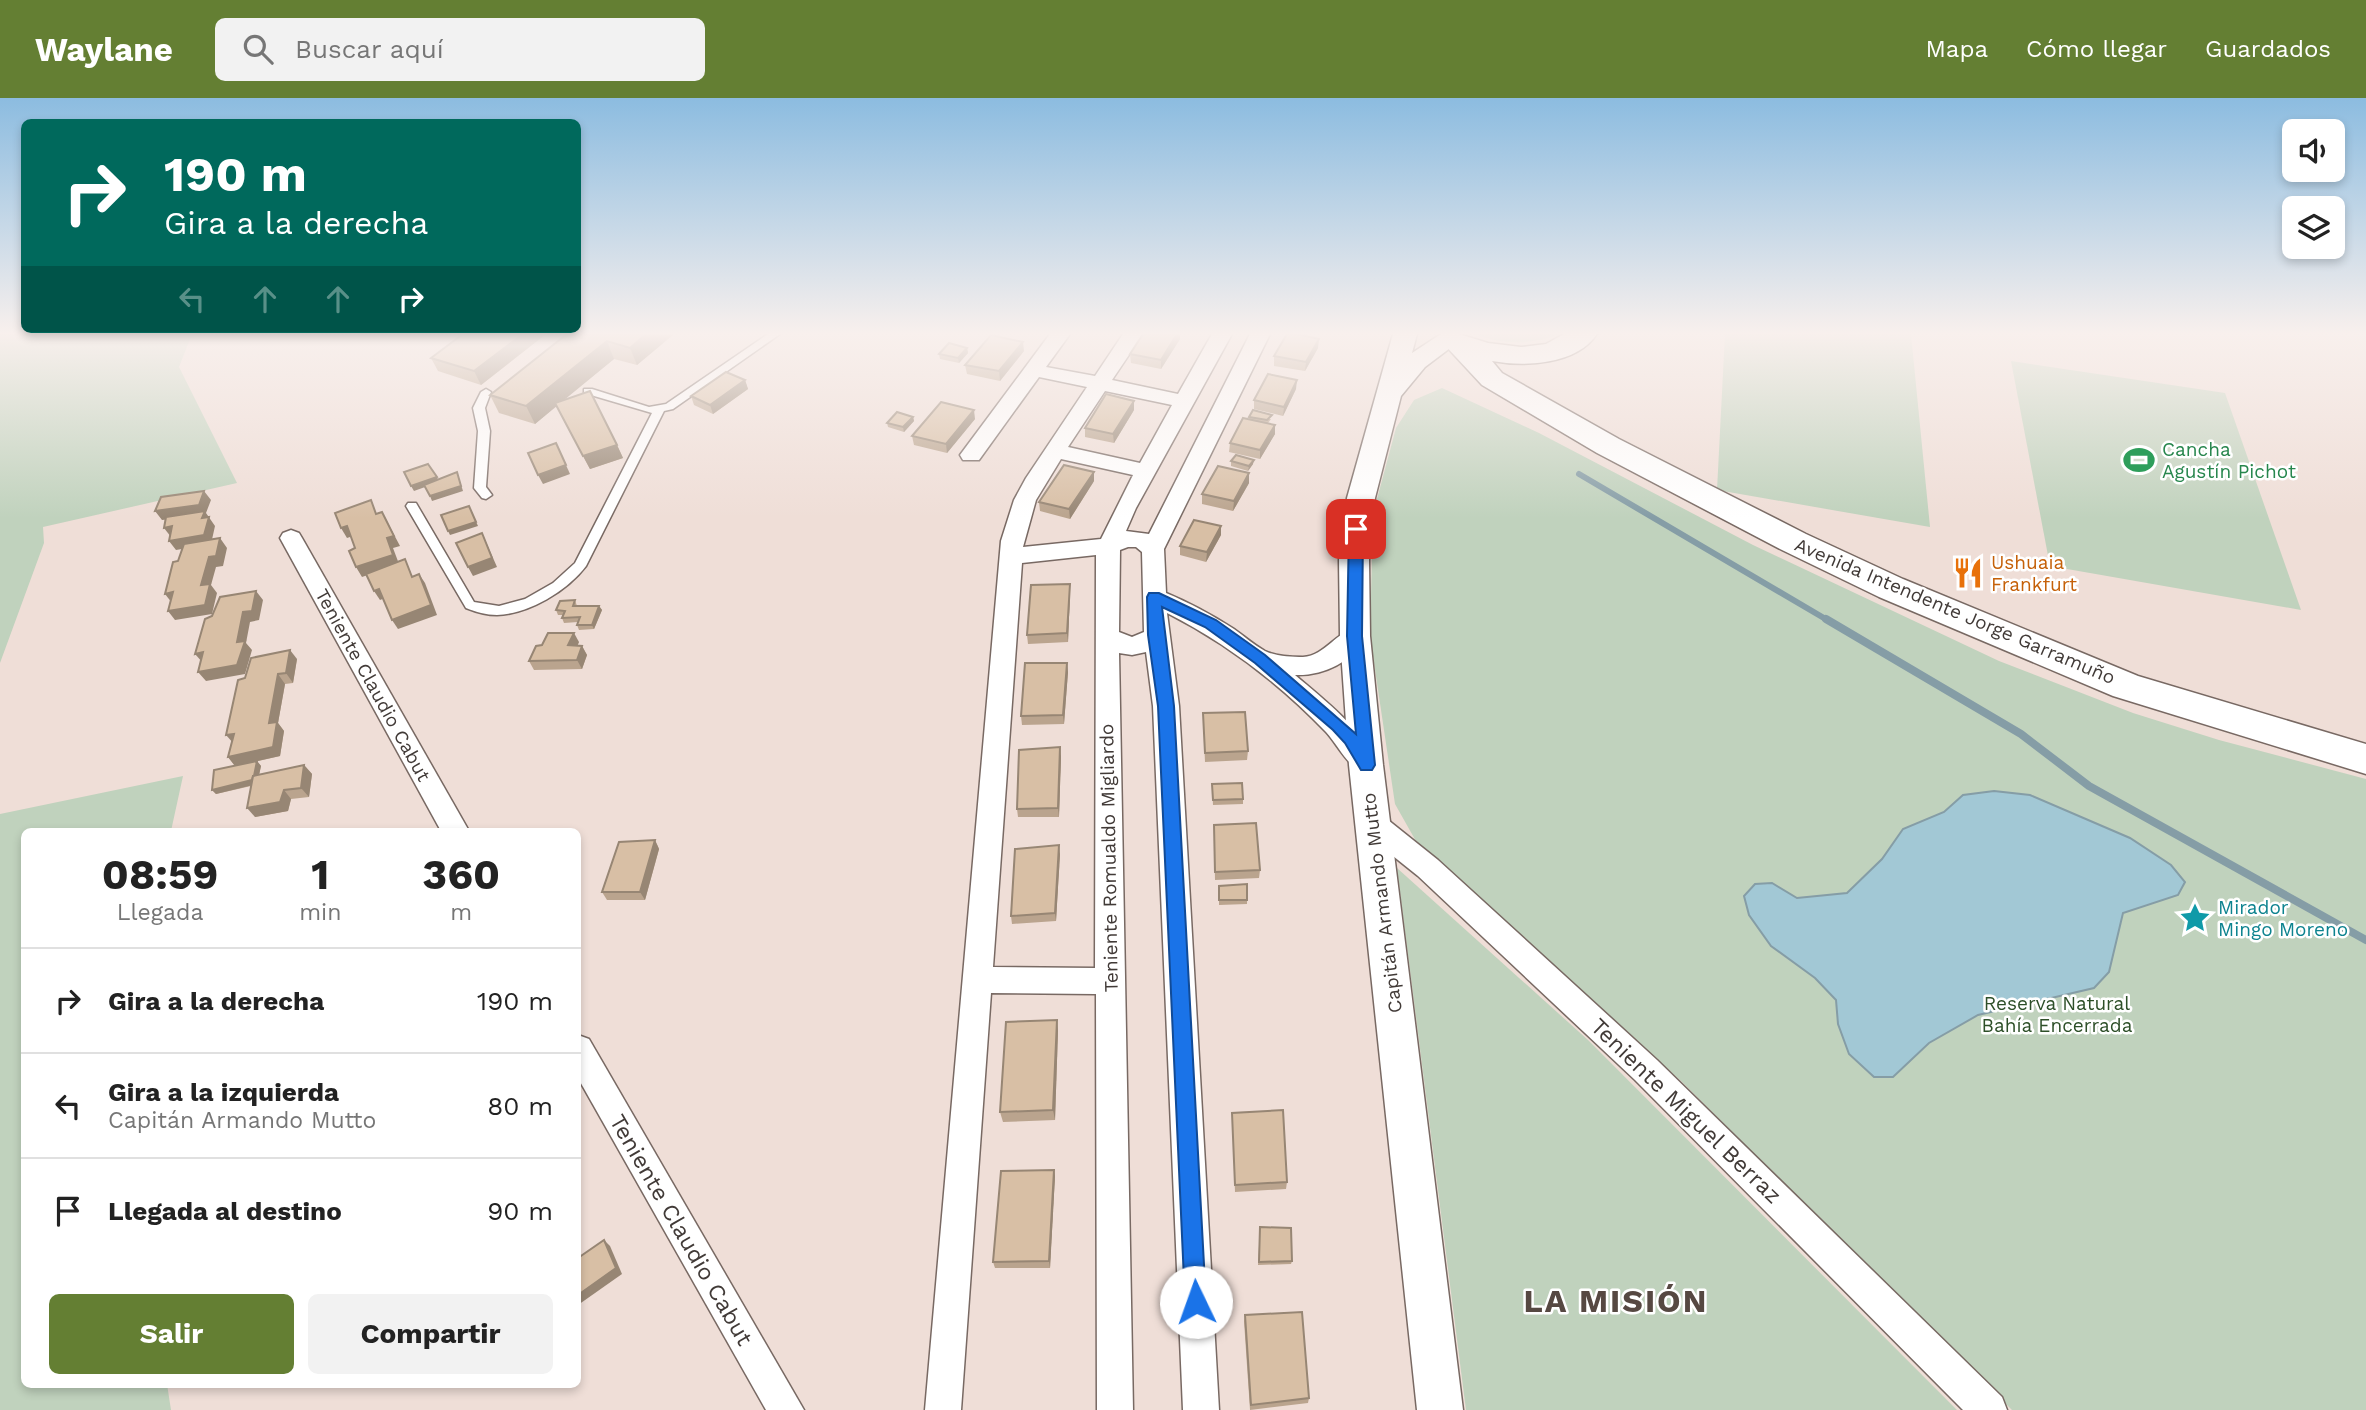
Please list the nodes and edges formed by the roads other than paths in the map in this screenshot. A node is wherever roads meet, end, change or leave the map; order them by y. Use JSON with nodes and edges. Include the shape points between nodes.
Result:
{"nodes":[{"id":1,"x":485,"y":395,"type":"edge"},
{"id":2,"x":601,"y":395,"type":"edge"},
{"id":3,"x":688,"y":395,"type":"edge"},
{"id":4,"x":1015,"y":395,"type":"edge"},
{"id":5,"x":1093,"y":395,"type":"edge"},
{"id":6,"x":1155,"y":395,"type":"edge"},
{"id":7,"x":1186,"y":395,"type":"edge"},
{"id":8,"x":1230,"y":395,"type":"edge"},
{"id":9,"x":1520,"y":395,"type":"edge"},
{"id":10,"x":1388,"y":397,"type":"edge"},
{"id":11,"x":1183,"y":401,"type":"junction"},
{"id":12,"x":659,"y":410,"type":"junction"},
{"id":13,"x":1056,"y":451,"type":"junction"},
{"id":14,"x":971,"y":455,"type":"dead end"},
{"id":15,"x":1146,"y":471,"type":"junction"},
{"id":16,"x":486,"y":495,"type":"dead end"},
{"id":17,"x":412,"y":506,"type":"dead end"},
{"id":18,"x":291,"y":538,"type":"dead end"},
{"id":19,"x":1109,"y":546,"type":"junction"},
{"id":20,"x":1153,"y":549,"type":"junction"},
{"id":21,"x":1011,"y":556,"type":"junction"},
{"id":22,"x":1154,"y":597,"type":"junction"},
{"id":23,"x":1156,"y":635,"type":"junction"},
{"id":24,"x":1107,"y":636,"type":"junction"},
{"id":25,"x":1355,"y":636,"type":"junction"},
{"id":26,"x":1260,"y":659,"type":"junction"},
{"id":27,"x":2366,"y":759,"type":"edge"},
{"id":28,"x":1367,"y":765,"type":"junction"},
{"id":29,"x":1373,"y":824,"type":"junction"},
{"id":30,"x":454,"y":828,"type":"edge"},
{"id":31,"x":977,"y":979,"type":"junction"},
{"id":32,"x":1111,"y":981,"type":"junction"},
{"id":33,"x":581,"y":1054,"type":"edge"},
{"id":34,"x":786,"y":1410,"type":"edge"},
{"id":35,"x":943,"y":1410,"type":"edge"},
{"id":36,"x":1115,"y":1410,"type":"edge"},
{"id":37,"x":1201,"y":1410,"type":"edge"},
{"id":38,"x":1440,"y":1410,"type":"edge"},
{"id":39,"x":1989,"y":1410,"type":"edge"}],
"edges":[{"from":1,"to":16,"type":"lane","via":[[479,408],[484,431],[480,488]]},
{"from":2,"to":12,"type":"lane"},
{"from":3,"to":12,"type":"lane"},
{"from":4,"to":14,"type":"street"},
{"from":5,"to":13,"type":"street"},
{"from":6,"to":11,"type":"street"},
{"from":7,"to":11,"type":"street","name":"Teniente Romualdo Migliardo"},
{"from":8,"to":20,"type":"street"},
{"from":9,"to":27,"type":"main road","name":"Avenida Intendente Jorge Garramuño","via":[[1608,446],[1891,588],[2126,686]]},
{"from":10,"to":25,"type":"street","name":"Capitán Armando Mutto","via":[[1356,529]]},
{"from":11,"to":15,"type":"street","name":"Teniente Romualdo Migliardo"},
{"from":12,"to":17,"type":"lane","via":[[580,566],[567,580],[527,603],[494,610],[470,605]]},
{"from":13,"to":15,"type":"street"},
{"from":13,"to":21,"type":"street","via":[[1025,500],[1016,521]]},
{"from":15,"to":19,"type":"street","name":"Teniente Romualdo Migliardo"},
{"from":18,"to":30,"type":"street","name":"Teniente Claudio Cabut"},
{"from":19,"to":20,"type":"street","via":[[1135,539]]},
{"from":19,"to":21,"type":"street"},
{"from":19,"to":24,"type":"street","name":"Teniente Romualdo Migliardo"},
{"from":20,"to":22,"type":"street"},
{"from":21,"to":31,"type":"street"},
{"from":22,"to":23,"type":"street"},
{"from":22,"to":26,"type":"street","via":[[1211,624]]},
{"from":23,"to":24,"type":"street","via":[[1136,647],[1117,644]]},
{"from":23,"to":37,"type":"street","via":[[1166,706]]},
{"from":24,"to":32,"type":"street","name":"Teniente Romualdo Migliardo"},
{"from":25,"to":26,"type":"street","via":[[1328,661],[1308,667]]},
{"from":25,"to":28,"type":"street","name":"Capitán Armando Mutto"},
{"from":26,"to":28,"type":"street","via":[[1338,725]]},
{"from":28,"to":29,"type":"street","name":"Capitán Armando Mutto"},
{"from":29,"to":38,"type":"street","name":"Capitán Armando Mutto"},
{"from":29,"to":39,"type":"street","name":"Teniente Miguel Berraz","via":[[1428,868],[1646,1070]]},
{"from":31,"to":32,"type":"street"},
{"from":31,"to":35,"type":"street"},
{"from":32,"to":36,"type":"street","name":"Teniente Romualdo Migliardo"},
{"from":33,"to":34,"type":"street","name":"Teniente Claudio Cabut"}]}
